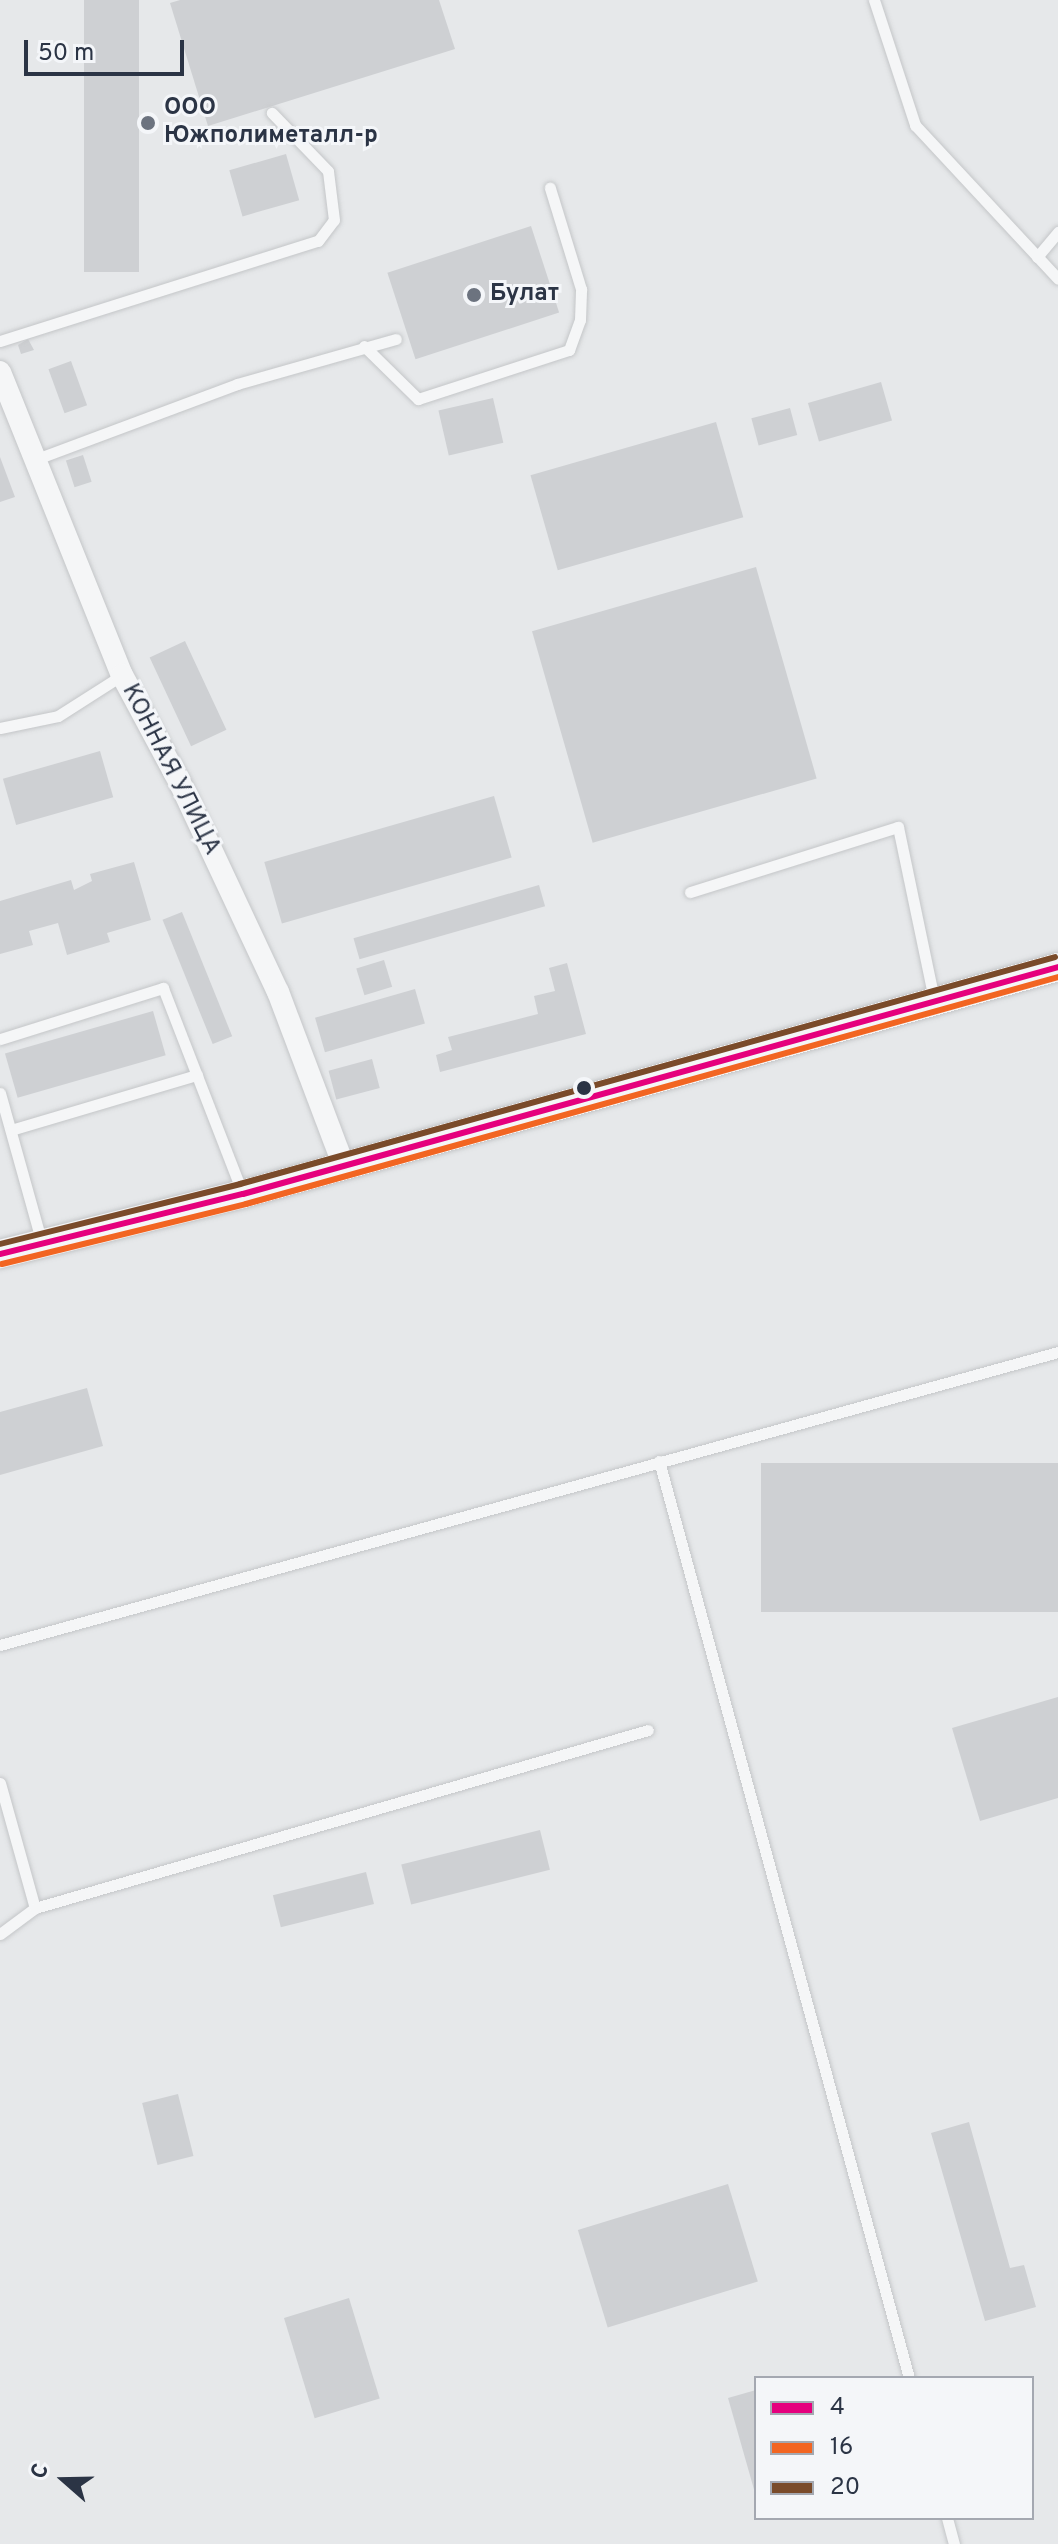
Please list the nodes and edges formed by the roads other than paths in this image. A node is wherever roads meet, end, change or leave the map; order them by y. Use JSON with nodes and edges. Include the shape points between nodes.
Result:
{"nodes":[{"id":1,"x":874,"y":0,"type":"edge"},
{"id":2,"x":272,"y":113,"type":"dead end"},
{"id":3,"x":550,"y":188,"type":"dead end"},
{"id":4,"x":1058,"y":232,"type":"edge"},
{"id":5,"x":1037,"y":257,"type":"junction"},
{"id":6,"x":1058,"y":279,"type":"edge"},
{"id":7,"x":396,"y":339,"type":"dead end"},
{"id":8,"x":0,"y":341,"type":"edge"},
{"id":9,"x":364,"y":346,"type":"junction"},
{"id":10,"x":0,"y":372,"type":"edge"},
{"id":11,"x":4,"y":397,"type":"edge"},
{"id":12,"x":33,"y":460,"type":"junction"},
{"id":13,"x":122,"y":675,"type":"junction"},
{"id":14,"x":0,"y":728,"type":"edge"},
{"id":15,"x":690,"y":892,"type":"dead end"},
{"id":16,"x":1058,"y":967,"type":"edge"},
{"id":17,"x":934,"y":1004,"type":"junction"},
{"id":18,"x":0,"y":1039,"type":"edge"},
{"id":19,"x":197,"y":1075,"type":"junction"},
{"id":20,"x":0,"y":1093,"type":"edge"},
{"id":21,"x":11,"y":1130,"type":"junction"},
{"id":22,"x":344,"y":1167,"type":"junction"},
{"id":23,"x":243,"y":1194,"type":"junction"},
{"id":24,"x":44,"y":1247,"type":"junction"},
{"id":25,"x":0,"y":1254,"type":"edge"},
{"id":26,"x":1058,"y":1352,"type":"edge"},
{"id":27,"x":659,"y":1461,"type":"junction"},
{"id":28,"x":0,"y":1645,"type":"edge"},
{"id":29,"x":648,"y":1730,"type":"dead end"},
{"id":30,"x":0,"y":1783,"type":"edge"},
{"id":31,"x":35,"y":1908,"type":"junction"},
{"id":32,"x":0,"y":1934,"type":"edge"},
{"id":33,"x":908,"y":2376,"type":"edge"},
{"id":34,"x":948,"y":2520,"type":"edge"},
{"id":35,"x":954,"y":2544,"type":"edge"}],
"edges":[{"from":1,"to":5,"type":"lane","via":[[915,125]]},
{"from":2,"to":8,"type":"lane","via":[[328,171],[334,220],[318,241]]},
{"from":3,"to":9,"type":"lane","via":[[581,289],[580,320],[569,350],[418,399]]},
{"from":4,"to":5,"type":"lane"},
{"from":5,"to":6,"type":"lane"},
{"from":7,"to":9,"type":"lane"},
{"from":9,"to":12,"type":"lane","via":[[237,384]]},
{"from":10,"to":11,"type":"street","name":"КОННАЯ УЛИЦА"},
{"from":11,"to":12,"type":"street","name":"КОННАЯ УЛИЦА"},
{"from":12,"to":13,"type":"street","name":"КОННАЯ УЛИЦА"},
{"from":13,"to":14,"type":"lane","via":[[58,716]]},
{"from":13,"to":22,"type":"street","name":"КОННАЯ УЛИЦА","via":[[180,783],[278,992]]},
{"from":15,"to":17,"type":"lane","via":[[898,827]]},
{"from":16,"to":17,"type":"street"},
{"from":17,"to":22,"type":"street"},
{"from":18,"to":19,"type":"lane","via":[[163,988]]},
{"from":19,"to":21,"type":"lane"},
{"from":19,"to":23,"type":"lane"},
{"from":20,"to":21,"type":"lane"},
{"from":21,"to":24,"type":"lane"},
{"from":22,"to":23,"type":"street"},
{"from":23,"to":24,"type":"street"},
{"from":24,"to":25,"type":"street"},
{"from":26,"to":27,"type":"lane"},
{"from":27,"to":28,"type":"lane"},
{"from":27,"to":33,"type":"lane"},
{"from":29,"to":31,"type":"lane"},
{"from":30,"to":31,"type":"lane"},
{"from":31,"to":32,"type":"lane"},
{"from":34,"to":35,"type":"lane"}]}
